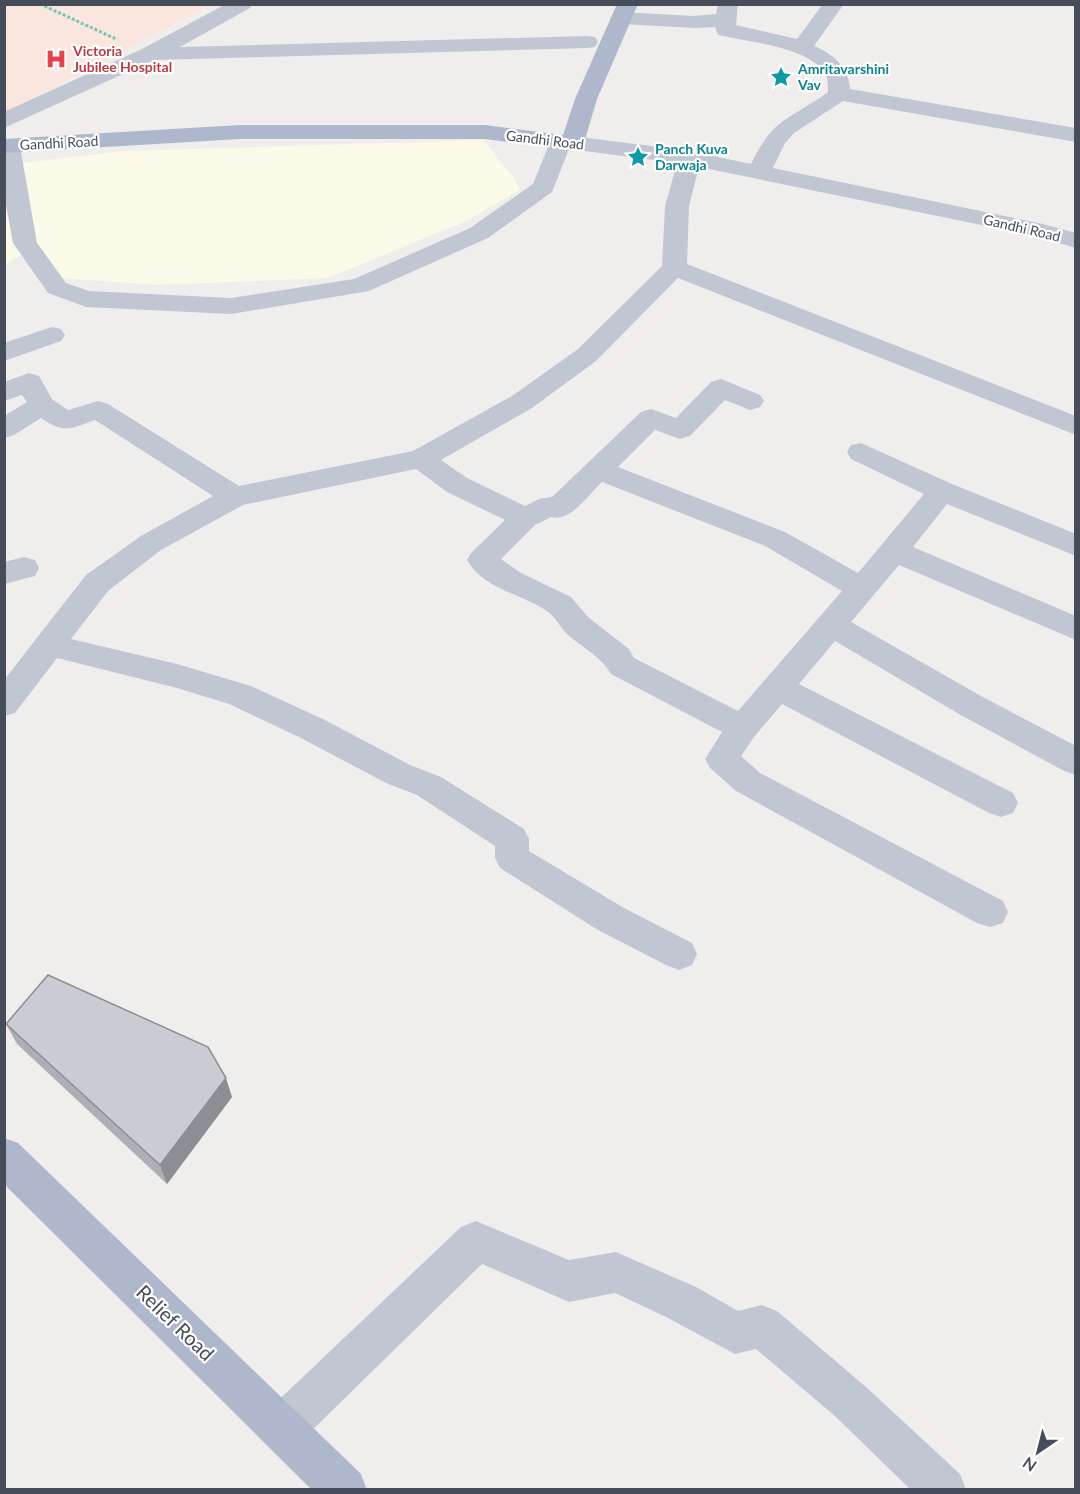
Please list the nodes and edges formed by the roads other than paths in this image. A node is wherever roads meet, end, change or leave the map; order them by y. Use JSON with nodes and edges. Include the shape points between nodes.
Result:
{"nodes":[{"id":1,"x":243,"y":4,"type":"edge"},
{"id":2,"x":834,"y":4,"type":"edge"},
{"id":3,"x":625,"y":11,"type":"edge"},
{"id":4,"x":727,"y":12,"type":"edge"},
{"id":5,"x":587,"y":42,"type":"dead end"},
{"id":6,"x":801,"y":49,"type":"junction"},
{"id":7,"x":150,"y":54,"type":"junction"},
{"id":8,"x":839,"y":94,"type":"junction"},
{"id":9,"x":4,"y":121,"type":"edge"},
{"id":10,"x":1076,"y":135,"type":"edge"},
{"id":11,"x":558,"y":136,"type":"junction"},
{"id":12,"x":6,"y":146,"type":"edge"},
{"id":13,"x":690,"y":158,"type":"junction"},
{"id":14,"x":759,"y":172,"type":"junction"},
{"id":15,"x":1076,"y":241,"type":"edge"},
{"id":16,"x":674,"y":268,"type":"junction"},
{"id":17,"x":52,"y":335,"type":"dead end"},
{"id":18,"x":4,"y":353,"type":"edge"},
{"id":19,"x":4,"y":392,"type":"edge"},
{"id":20,"x":750,"y":400,"type":"dead end"},
{"id":21,"x":42,"y":405,"type":"junction"},
{"id":22,"x":1076,"y":426,"type":"edge"},
{"id":23,"x":4,"y":429,"type":"edge"},
{"id":24,"x":861,"y":452,"type":"dead end"},
{"id":25,"x":421,"y":459,"type":"junction"},
{"id":26,"x":599,"y":470,"type":"junction"},
{"id":27,"x":942,"y":491,"type":"junction"},
{"id":28,"x":236,"y":497,"type":"junction"},
{"id":29,"x":525,"y":518,"type":"junction"},
{"id":30,"x":1076,"y":546,"type":"edge"},
{"id":31,"x":894,"y":551,"type":"junction"},
{"id":32,"x":860,"y":588,"type":"junction"},
{"id":33,"x":830,"y":624,"type":"junction"},
{"id":34,"x":1076,"y":629,"type":"edge"},
{"id":35,"x":50,"y":645,"type":"junction"},
{"id":36,"x":777,"y":687,"type":"junction"},
{"id":37,"x":4,"y":704,"type":"edge"},
{"id":38,"x":742,"y":728,"type":"junction"},
{"id":39,"x":1076,"y":762,"type":"edge"},
{"id":40,"x":1000,"y":803,"type":"dead end"},
{"id":41,"x":990,"y":912,"type":"dead end"},
{"id":42,"x":679,"y":954,"type":"dead end"},
{"id":43,"x":4,"y":1156,"type":"edge"},
{"id":44,"x":282,"y":1428,"type":"junction"},
{"id":45,"x":345,"y":1490,"type":"edge"},
{"id":46,"x":944,"y":1490,"type":"edge"}],
"edges":[{"from":1,"to":7,"type":"street"},
{"from":2,"to":6,"type":"street"},
{"from":3,"to":4,"type":"street","via":[[694,22]]},
{"from":3,"to":11,"type":"main road","via":[[586,99]]},
{"from":4,"to":6,"type":"street","via":[[726,30],[767,36]]},
{"from":5,"to":7,"type":"street"},
{"from":6,"to":8,"type":"street","via":[[836,72]]},
{"from":7,"to":9,"type":"street"},
{"from":8,"to":10,"type":"street"},
{"from":8,"to":14,"type":"street","via":[[779,135]]},
{"from":11,"to":12,"type":"main road","name":"Gandhi Road","via":[[485,132],[240,132]]},
{"from":11,"to":12,"type":"street","via":[[544,187],[478,233],[360,286],[231,306],[86,299],[57,288],[25,243]]},
{"from":11,"to":13,"type":"street","name":"Gandhi Road"},
{"from":13,"to":14,"type":"street","name":"Gandhi Road"},
{"from":13,"to":16,"type":"street","via":[[677,206]]},
{"from":14,"to":15,"type":"street","name":"Gandhi Road"},
{"from":16,"to":22,"type":"street"},
{"from":16,"to":25,"type":"street","via":[[587,355],[522,402]]},
{"from":17,"to":18,"type":"street"},
{"from":19,"to":21,"type":"street","via":[[29,382]]},
{"from":20,"to":26,"type":"street","via":[[721,388],[680,430],[651,418]]},
{"from":21,"to":23,"type":"street"},
{"from":21,"to":28,"type":"street","via":[[64,421],[98,410]]},
{"from":24,"to":27,"type":"street"},
{"from":25,"to":28,"type":"street"},
{"from":25,"to":29,"type":"street","via":[[457,484]]},
{"from":26,"to":29,"type":"street","via":[[557,509],[549,506]]},
{"from":26,"to":32,"type":"street","via":[[775,539]]},
{"from":27,"to":30,"type":"street"},
{"from":27,"to":31,"type":"street"},
{"from":28,"to":35,"type":"street","via":[[151,543],[97,583]]},
{"from":29,"to":38,"type":"street","via":[[482,560],[510,581],[560,605],[577,625],[618,657],[622,666]]},
{"from":31,"to":32,"type":"street"},
{"from":31,"to":34,"type":"street"},
{"from":32,"to":33,"type":"street"},
{"from":33,"to":36,"type":"street"},
{"from":33,"to":39,"type":"street"},
{"from":35,"to":37,"type":"street"},
{"from":35,"to":42,"type":"street","via":[[240,695],[313,729],[429,786],[512,840],[512,858],[611,919]]},
{"from":36,"to":38,"type":"street"},
{"from":36,"to":40,"type":"street"},
{"from":38,"to":41,"type":"street","via":[[722,759],[748,782]]},
{"from":43,"to":44,"type":"main road","name":"Relief Road"},
{"from":44,"to":45,"type":"main road","name":"Relief Road"},
{"from":44,"to":46,"type":"street","via":[[476,1241],[569,1281],[616,1272],[735,1333],[762,1326],[851,1402]]}]}
